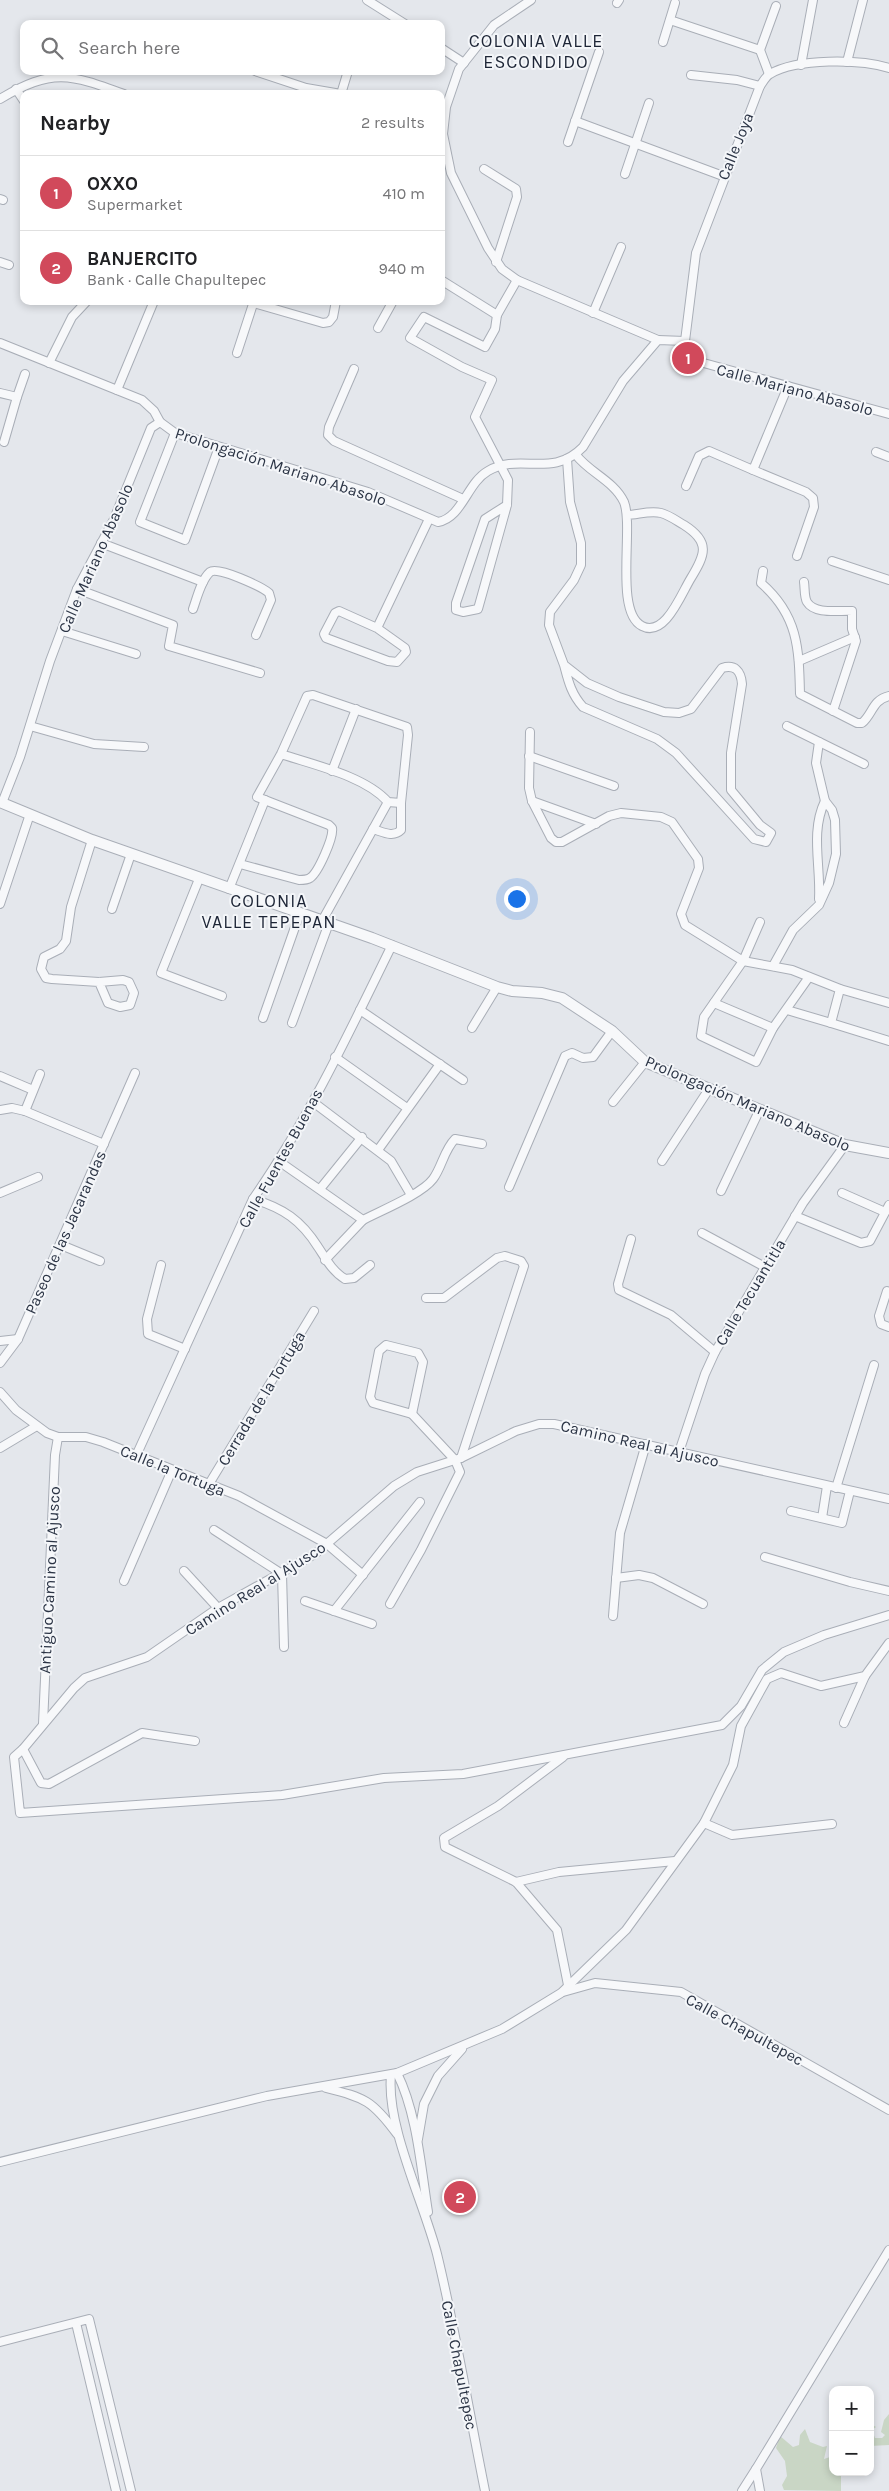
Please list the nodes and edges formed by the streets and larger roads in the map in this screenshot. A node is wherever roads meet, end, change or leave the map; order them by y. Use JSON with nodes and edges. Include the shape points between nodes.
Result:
{"nodes":[{"id":1,"x":367,"y":0,"type":"edge"},
{"id":2,"x":531,"y":0,"type":"edge"},
{"id":3,"x":813,"y":0,"type":"edge"},
{"id":4,"x":863,"y":0,"type":"edge"},
{"id":5,"x":675,"y":3,"type":"dead end"},
{"id":6,"x":776,"y":6,"type":"dead end"},
{"id":7,"x":399,"y":20,"type":"edge"},
{"id":8,"x":670,"y":20,"type":"junction"},
{"id":9,"x":662,"y":42,"type":"dead end"},
{"id":10,"x":445,"y":50,"type":"edge"},
{"id":11,"x":760,"y":50,"type":"junction"},
{"id":12,"x":599,"y":52,"type":"dead end"},
{"id":13,"x":464,"y":62,"type":"junction"},
{"id":14,"x":848,"y":62,"type":"junction"},
{"id":15,"x":801,"y":65,"type":"junction"},
{"id":16,"x":889,"y":68,"type":"edge"},
{"id":17,"x":769,"y":74,"type":"junction"},
{"id":18,"x":267,"y":75,"type":"edge"},
{"id":19,"x":347,"y":75,"type":"edge"},
{"id":20,"x":691,"y":75,"type":"dead end"},
{"id":21,"x":760,"y":86,"type":"junction"},
{"id":22,"x":16,"y":89,"type":"junction"},
{"id":23,"x":113,"y":90,"type":"edge"},
{"id":24,"x":318,"y":90,"type":"edge"},
{"id":25,"x":342,"y":90,"type":"edge"},
{"id":26,"x":20,"y":95,"type":"edge"},
{"id":27,"x":0,"y":99,"type":"edge"},
{"id":28,"x":649,"y":103,"type":"dead end"},
{"id":29,"x":445,"y":110,"type":"edge"},
{"id":30,"x":575,"y":122,"type":"junction"},
{"id":31,"x":568,"y":142,"type":"dead end"},
{"id":32,"x":635,"y":144,"type":"junction"},
{"id":33,"x":445,"y":145,"type":"edge"},
{"id":34,"x":484,"y":169,"type":"dead end"},
{"id":35,"x":625,"y":174,"type":"dead end"},
{"id":36,"x":723,"y":176,"type":"junction"},
{"id":37,"x":621,"y":247,"type":"dead end"},
{"id":38,"x":0,"y":262,"type":"edge"},
{"id":39,"x":496,"y":262,"type":"junction"},
{"id":40,"x":9,"y":265,"type":"dead end"},
{"id":41,"x":517,"y":280,"type":"junction"},
{"id":42,"x":445,"y":282,"type":"edge"},
{"id":43,"x":83,"y":305,"type":"edge"},
{"id":44,"x":152,"y":305,"type":"edge"},
{"id":45,"x":253,"y":305,"type":"edge"},
{"id":46,"x":264,"y":305,"type":"edge"},
{"id":47,"x":335,"y":305,"type":"edge"},
{"id":48,"x":391,"y":305,"type":"edge"},
{"id":49,"x":592,"y":313,"type":"junction"},
{"id":50,"x":497,"y":315,"type":"junction"},
{"id":51,"x":378,"y":328,"type":"dead end"},
{"id":52,"x":658,"y":340,"type":"junction"},
{"id":53,"x":685,"y":341,"type":"junction"},
{"id":54,"x":1,"y":346,"type":"edge"},
{"id":55,"x":237,"y":353,"type":"dead end"},
{"id":56,"x":49,"y":363,"type":"junction"},
{"id":57,"x":354,"y":369,"type":"dead end"},
{"id":58,"x":25,"y":374,"type":"dead end"},
{"id":59,"x":788,"y":386,"type":"junction"},
{"id":60,"x":117,"y":390,"type":"junction"},
{"id":61,"x":0,"y":393,"type":"edge"},
{"id":62,"x":17,"y":396,"type":"junction"},
{"id":63,"x":889,"y":414,"type":"edge"},
{"id":64,"x":160,"y":422,"type":"junction"},
{"id":65,"x":151,"y":428,"type":"joint"},
{"id":66,"x":175,"y":433,"type":"junction"},
{"id":67,"x":4,"y":442,"type":"dead end"},
{"id":68,"x":219,"y":447,"type":"junction"},
{"id":69,"x":876,"y":452,"type":"dead end"},
{"id":70,"x":576,"y":455,"type":"junction"},
{"id":71,"x":889,"y":457,"type":"edge"},
{"id":72,"x":567,"y":460,"type":"junction"},
{"id":73,"x":500,"y":466,"type":"junction"},
{"id":74,"x":753,"y":470,"type":"junction"},
{"id":75,"x":686,"y":486,"type":"dead end"},
{"id":76,"x":462,"y":499,"type":"junction"},
{"id":77,"x":507,"y":505,"type":"junction"},
{"id":78,"x":627,"y":515,"type":"junction"},
{"id":79,"x":429,"y":518,"type":"junction"},
{"id":80,"x":101,"y":544,"type":"junction"},
{"id":81,"x":797,"y":556,"type":"dead end"},
{"id":82,"x":832,"y":561,"type":"dead end"},
{"id":83,"x":763,"y":571,"type":"dead end"},
{"id":84,"x":889,"y":580,"type":"edge"},
{"id":85,"x":203,"y":582,"type":"junction"},
{"id":86,"x":804,"y":582,"type":"dead end"},
{"id":87,"x":77,"y":589,"type":"junction"},
{"id":88,"x":193,"y":609,"type":"dead end"},
{"id":89,"x":377,"y":628,"type":"junction"},
{"id":90,"x":62,"y":631,"type":"junction"},
{"id":91,"x":256,"y":635,"type":"dead end"},
{"id":92,"x":855,"y":637,"type":"junction"},
{"id":93,"x":136,"y":654,"type":"dead end"},
{"id":94,"x":799,"y":662,"type":"junction"},
{"id":95,"x":564,"y":665,"type":"junction"},
{"id":96,"x":260,"y":673,"type":"dead end"},
{"id":97,"x":889,"y":696,"type":"edge"},
{"id":98,"x":356,"y":709,"type":"junction"},
{"id":99,"x":833,"y":711,"type":"junction"},
{"id":100,"x":30,"y":726,"type":"junction"},
{"id":101,"x":787,"y":726,"type":"dead end"},
{"id":102,"x":530,"y":732,"type":"dead end"},
{"id":103,"x":820,"y":742,"type":"junction"},
{"id":104,"x":144,"y":747,"type":"dead end"},
{"id":105,"x":281,"y":754,"type":"junction"},
{"id":106,"x":529,"y":756,"type":"junction"},
{"id":107,"x":864,"y":764,"type":"dead end"},
{"id":108,"x":332,"y":771,"type":"junction"},
{"id":109,"x":614,"y":786,"type":"dead end"},
{"id":110,"x":265,"y":800,"type":"junction"},
{"id":111,"x":532,"y":801,"type":"junction"},
{"id":112,"x":825,"y":801,"type":"junction"},
{"id":113,"x":1,"y":802,"type":"edge"},
{"id":114,"x":388,"y":802,"type":"junction"},
{"id":115,"x":401,"y":802,"type":"junction"},
{"id":116,"x":30,"y":814,"type":"junction"},
{"id":117,"x":596,"y":824,"type":"junction"},
{"id":118,"x":373,"y":829,"type":"junction"},
{"id":119,"x":92,"y":840,"type":"junction"},
{"id":120,"x":131,"y":854,"type":"junction"},
{"id":121,"x":240,"y":864,"type":"junction"},
{"id":122,"x":199,"y":879,"type":"junction"},
{"id":123,"x":229,"y":889,"type":"junction"},
{"id":124,"x":0,"y":904,"type":"edge"},
{"id":125,"x":819,"y":905,"type":"junction"},
{"id":126,"x":112,"y":909,"type":"dead end"},
{"id":127,"x":300,"y":913,"type":"junction"},
{"id":128,"x":325,"y":922,"type":"junction"},
{"id":129,"x":760,"y":922,"type":"dead end"},
{"id":130,"x":392,"y":945,"type":"junction"},
{"id":131,"x":743,"y":961,"type":"junction"},
{"id":132,"x":773,"y":966,"type":"junction"},
{"id":133,"x":809,"y":977,"type":"junction"},
{"id":134,"x":99,"y":982,"type":"junction"},
{"id":135,"x":497,"y":987,"type":"junction"},
{"id":136,"x":840,"y":989,"type":"junction"},
{"id":137,"x":222,"y":996,"type":"dead end"},
{"id":138,"x":714,"y":1003,"type":"junction"},
{"id":139,"x":889,"y":1003,"type":"edge"},
{"id":140,"x":360,"y":1010,"type":"junction"},
{"id":141,"x":787,"y":1010,"type":"junction"},
{"id":142,"x":263,"y":1018,"type":"dead end"},
{"id":143,"x":292,"y":1023,"type":"dead end"},
{"id":144,"x":831,"y":1023,"type":"junction"},
{"id":145,"x":472,"y":1028,"type":"dead end"},
{"id":146,"x":773,"y":1028,"type":"junction"},
{"id":147,"x":612,"y":1031,"type":"junction"},
{"id":148,"x":889,"y":1041,"type":"edge"},
{"id":149,"x":336,"y":1057,"type":"junction"},
{"id":150,"x":645,"y":1062,"type":"junction"},
{"id":151,"x":440,"y":1064,"type":"junction"},
{"id":152,"x":134,"y":1073,"type":"dead end"},
{"id":153,"x":40,"y":1074,"type":"dead end"},
{"id":154,"x":0,"y":1076,"type":"edge"},
{"id":155,"x":462,"y":1080,"type":"dead end"},
{"id":156,"x":709,"y":1089,"type":"junction"},
{"id":157,"x":33,"y":1090,"type":"junction"},
{"id":158,"x":313,"y":1102,"type":"junction"},
{"id":159,"x":613,"y":1102,"type":"dead end"},
{"id":160,"x":407,"y":1108,"type":"junction"},
{"id":161,"x":760,"y":1109,"type":"junction"},
{"id":162,"x":0,"y":1110,"type":"edge"},
{"id":163,"x":25,"y":1111,"type":"junction"},
{"id":164,"x":362,"y":1137,"type":"junction"},
{"id":165,"x":104,"y":1144,"type":"junction"},
{"id":166,"x":482,"y":1144,"type":"dead end"},
{"id":167,"x":845,"y":1145,"type":"junction"},
{"id":168,"x":378,"y":1150,"type":"junction"},
{"id":169,"x":889,"y":1153,"type":"edge"},
{"id":170,"x":662,"y":1161,"type":"dead end"},
{"id":171,"x":280,"y":1162,"type":"junction"},
{"id":172,"x":38,"y":1177,"type":"dead end"},
{"id":173,"x":509,"y":1187,"type":"dead end"},
{"id":174,"x":320,"y":1189,"type":"junction"},
{"id":175,"x":721,"y":1191,"type":"dead end"},
{"id":176,"x":0,"y":1193,"type":"edge"},
{"id":177,"x":842,"y":1193,"type":"dead end"},
{"id":178,"x":411,"y":1195,"type":"junction"},
{"id":179,"x":253,"y":1199,"type":"junction"},
{"id":180,"x":887,"y":1209,"type":"edge"},
{"id":181,"x":795,"y":1216,"type":"junction"},
{"id":182,"x":363,"y":1220,"type":"junction"},
{"id":183,"x":702,"y":1233,"type":"dead end"},
{"id":184,"x":631,"y":1239,"type":"dead end"},
{"id":185,"x":61,"y":1244,"type":"junction"},
{"id":186,"x":325,"y":1260,"type":"junction"},
{"id":187,"x":100,"y":1261,"type":"dead end"},
{"id":188,"x":161,"y":1264,"type":"dead end"},
{"id":189,"x":370,"y":1265,"type":"dead end"},
{"id":190,"x":765,"y":1267,"type":"junction"},
{"id":191,"x":887,"y":1291,"type":"dead end"},
{"id":192,"x":426,"y":1298,"type":"dead end"},
{"id":193,"x":314,"y":1311,"type":"dead end"},
{"id":194,"x":889,"y":1327,"type":"edge"},
{"id":195,"x":18,"y":1340,"type":"junction"},
{"id":196,"x":0,"y":1341,"type":"edge"},
{"id":197,"x":185,"y":1348,"type":"junction"},
{"id":198,"x":715,"y":1352,"type":"junction"},
{"id":199,"x":0,"y":1363,"type":"edge"},
{"id":200,"x":874,"y":1365,"type":"dead end"},
{"id":201,"x":0,"y":1392,"type":"edge"},
{"id":202,"x":412,"y":1414,"type":"junction"},
{"id":203,"x":35,"y":1426,"type":"junction"},
{"id":204,"x":58,"y":1437,"type":"junction"},
{"id":205,"x":646,"y":1444,"type":"junction"},
{"id":206,"x":0,"y":1448,"type":"edge"},
{"id":207,"x":679,"y":1452,"type":"junction"},
{"id":208,"x":136,"y":1456,"type":"junction"},
{"id":209,"x":458,"y":1459,"type":"junction"},
{"id":210,"x":172,"y":1470,"type":"junction"},
{"id":211,"x":209,"y":1484,"type":"junction"},
{"id":212,"x":827,"y":1486,"type":"junction"},
{"id":213,"x":836,"y":1488,"type":"junction"},
{"id":214,"x":850,"y":1491,"type":"junction"},
{"id":215,"x":889,"y":1499,"type":"edge"},
{"id":216,"x":420,"y":1502,"type":"dead end"},
{"id":217,"x":791,"y":1511,"type":"dead end"},
{"id":218,"x":822,"y":1518,"type":"junction"},
{"id":219,"x":214,"y":1530,"type":"dead end"},
{"id":220,"x":327,"y":1544,"type":"junction"},
{"id":221,"x":765,"y":1557,"type":"dead end"},
{"id":222,"x":184,"y":1571,"type":"dead end"},
{"id":223,"x":282,"y":1574,"type":"junction"},
{"id":224,"x":363,"y":1575,"type":"junction"},
{"id":225,"x":616,"y":1578,"type":"junction"},
{"id":226,"x":124,"y":1581,"type":"dead end"},
{"id":227,"x":889,"y":1591,"type":"edge"},
{"id":228,"x":305,"y":1601,"type":"dead end"},
{"id":229,"x":390,"y":1604,"type":"dead end"},
{"id":230,"x":703,"y":1604,"type":"dead end"},
{"id":231,"x":218,"y":1608,"type":"junction"},
{"id":232,"x":334,"y":1611,"type":"junction"},
{"id":233,"x":889,"y":1615,"type":"edge"},
{"id":234,"x":613,"y":1616,"type":"dead end"},
{"id":235,"x":372,"y":1624,"type":"dead end"},
{"id":236,"x":889,"y":1643,"type":"edge"},
{"id":237,"x":284,"y":1647,"type":"dead end"},
{"id":238,"x":866,"y":1676,"type":"junction"},
{"id":239,"x":844,"y":1723,"type":"dead end"},
{"id":240,"x":43,"y":1724,"type":"junction"},
{"id":241,"x":195,"y":1741,"type":"dead end"},
{"id":242,"x":23,"y":1749,"type":"junction"},
{"id":243,"x":564,"y":1755,"type":"junction"},
{"id":244,"x":704,"y":1823,"type":"junction"},
{"id":245,"x":832,"y":1824,"type":"dead end"},
{"id":246,"x":675,"y":1861,"type":"junction"},
{"id":247,"x":516,"y":1882,"type":"junction"},
{"id":248,"x":568,"y":1985,"type":"junction"},
{"id":249,"x":561,"y":1992,"type":"junction"},
{"id":250,"x":465,"y":2046,"type":"junction"},
{"id":251,"x":394,"y":2074,"type":"junction"},
{"id":252,"x":321,"y":2087,"type":"junction"},
{"id":253,"x":889,"y":2110,"type":"edge"},
{"id":254,"x":400,"y":2137,"type":"junction"},
{"id":255,"x":417,"y":2144,"type":"junction"},
{"id":256,"x":0,"y":2162,"type":"edge"},
{"id":257,"x":432,"y":2239,"type":"junction"},
{"id":258,"x":889,"y":2250,"type":"edge"},
{"id":259,"x":76,"y":2323,"type":"junction"},
{"id":260,"x":0,"y":2342,"type":"edge"},
{"id":261,"x":756,"y":2469,"type":"junction"},
{"id":262,"x":116,"y":2491,"type":"edge"},
{"id":263,"x":131,"y":2491,"type":"edge"},
{"id":264,"x":485,"y":2491,"type":"edge"},
{"id":265,"x":742,"y":2491,"type":"edge"},
{"id":266,"x":760,"y":2491,"type":"edge"}],
"edges":[{"from":1,"to":7,"type":"street"},
{"from":2,"to":13,"type":"street","via":[[494,25]]},
{"from":3,"to":15,"type":"street"},
{"from":4,"to":14,"type":"street"},
{"from":5,"to":8,"type":"street"},
{"from":6,"to":11,"type":"street"},
{"from":8,"to":9,"type":"street"},
{"from":8,"to":11,"type":"street"},
{"from":10,"to":13,"type":"street"},
{"from":11,"to":17,"type":"street"},
{"from":12,"to":30,"type":"street"},
{"from":13,"to":29,"type":"street","via":[[450,90]]},
{"from":14,"to":15,"type":"street"},
{"from":14,"to":16,"type":"street"},
{"from":15,"to":17,"type":"street"},
{"from":17,"to":21,"type":"street","name":"Calle Joya"},
{"from":18,"to":24,"type":"street"},
{"from":19,"to":25,"type":"street"},
{"from":20,"to":21,"type":"street"},
{"from":21,"to":36,"type":"street","name":"Calle Joya"},
{"from":22,"to":23,"type":"street","via":[[48,77],[66,77]]},
{"from":22,"to":26,"type":"street"},
{"from":22,"to":27,"type":"street"},
{"from":28,"to":32,"type":"street"},
{"from":30,"to":31,"type":"street"},
{"from":30,"to":32,"type":"street"},
{"from":32,"to":35,"type":"street"},
{"from":32,"to":36,"type":"street"},
{"from":33,"to":39,"type":"street","via":[[450,173]]},
{"from":34,"to":39,"type":"street","via":[[516,189],[517,197]]},
{"from":36,"to":53,"type":"street","name":"Calle Joya","via":[[696,253]]},
{"from":37,"to":49,"type":"street"},
{"from":38,"to":40,"type":"street"},
{"from":39,"to":41,"type":"street"},
{"from":41,"to":49,"type":"street"},
{"from":41,"to":50,"type":"street"},
{"from":42,"to":50,"type":"street"},
{"from":43,"to":56,"type":"street","via":[[72,317]]},
{"from":44,"to":60,"type":"street"},
{"from":45,"to":55,"type":"street"},
{"from":46,"to":47,"type":"street","via":[[323,323],[333,317]]},
{"from":48,"to":51,"type":"street"},
{"from":49,"to":52,"type":"street"},
{"from":50,"to":73,"type":"street","via":[[495,329],[484,347],[424,316],[410,338],[492,380],[475,418]]},
{"from":52,"to":53,"type":"street"},
{"from":52,"to":70,"type":"street","via":[[623,381]]},
{"from":53,"to":59,"type":"street","name":"Calle Mariano Abasolo","via":[[692,359]]},
{"from":54,"to":56,"type":"street"},
{"from":56,"to":60,"type":"street"},
{"from":57,"to":76,"type":"street","via":[[328,435],[334,441]]},
{"from":58,"to":62,"type":"street"},
{"from":59,"to":63,"type":"street","name":"Calle Mariano Abasolo"},
{"from":59,"to":74,"type":"street"},
{"from":60,"to":64,"type":"street","via":[[142,400]]},
{"from":61,"to":62,"type":"street"},
{"from":62,"to":67,"type":"street"},
{"from":64,"to":65,"type":"street","name":"Prolongación Mariano Abasolo"},
{"from":64,"to":66,"type":"street","name":"Prolongación Mariano Abasolo"},
{"from":65,"to":80,"type":"street","name":"Calle Mariano Abasolo"},
{"from":66,"to":68,"type":"street","name":"Prolongación Mariano Abasolo"},
{"from":66,"to":68,"type":"street","via":[[140,522],[185,540]]},
{"from":68,"to":79,"type":"street","name":"Prolongación Mariano Abasolo","via":[[368,492]]},
{"from":69,"to":71,"type":"street"},
{"from":70,"to":72,"type":"street"},
{"from":70,"to":78,"type":"street","via":[[586,468],[614,487]]},
{"from":72,"to":73,"type":"street","via":[[556,464]]},
{"from":72,"to":95,"type":"street","via":[[570,502],[582,543],[580,565],[574,580],[550,612],[549,625]]},
{"from":73,"to":76,"type":"street","name":"Prolongación Mariano Abasolo","via":[[488,471]]},
{"from":73,"to":77,"type":"street","via":[[508,480]]},
{"from":74,"to":75,"type":"street","via":[[709,451],[703,452]]},
{"from":74,"to":81,"type":"street","via":[[813,498],[814,507]]},
{"from":76,"to":79,"type":"street","name":"Prolongación Mariano Abasolo","via":[[454,515],[447,520],[438,522]]},
{"from":77,"to":77,"type":"street","via":[[478,609],[456,610],[485,519]]},
{"from":78,"to":78,"type":"street","via":[[626,567],[630,606],[636,622],[651,630],[667,618],[702,560],[703,546],[693,531],[667,515],[659,512]]},
{"from":79,"to":89,"type":"street"},
{"from":80,"to":85,"type":"street"},
{"from":80,"to":87,"type":"street","name":"Calle Mariano Abasolo"},
{"from":82,"to":84,"type":"street"},
{"from":83,"to":94,"type":"street","via":[[761,583],[774,594],[793,625]]},
{"from":85,"to":88,"type":"street"},
{"from":85,"to":91,"type":"street","via":[[209,573],[223,572],[264,588],[270,600]]},
{"from":86,"to":92,"type":"street","via":[[806,600],[811,606],[824,610],[852,610]]},
{"from":87,"to":90,"type":"street","name":"Calle Mariano Abasolo"},
{"from":87,"to":96,"type":"street","via":[[173,625],[169,646]]},
{"from":89,"to":89,"type":"street","via":[[340,612],[335,613],[324,634],[326,638],[397,662],[406,652],[405,648]]},
{"from":90,"to":93,"type":"street"},
{"from":90,"to":100,"type":"street","name":"Calle Mariano Abasolo"},
{"from":92,"to":94,"type":"street"},
{"from":92,"to":99,"type":"street"},
{"from":94,"to":99,"type":"street","via":[[800,694]]},
{"from":95,"to":95,"type":"street","via":[[586,682],[619,696],[664,712],[679,713],[691,709],[722,668],[736,668],[741,674],[742,684],[731,753],[731,790],[760,824],[768,828],[770,838],[766,842],[754,839],[682,759],[657,739],[582,706],[573,693]]},
{"from":97,"to":99,"type":"street","via":[[874,704],[862,723]]},
{"from":98,"to":105,"type":"street","via":[[308,696]]},
{"from":98,"to":108,"type":"street"},
{"from":98,"to":115,"type":"street","via":[[407,727]]},
{"from":100,"to":104,"type":"street","via":[[94,744]]},
{"from":100,"to":113,"type":"street","name":"Calle Mariano Abasolo"},
{"from":101,"to":103,"type":"street"},
{"from":102,"to":106,"type":"street"},
{"from":103,"to":107,"type":"street"},
{"from":103,"to":112,"type":"street","via":[[816,763]]},
{"from":105,"to":108,"type":"street"},
{"from":105,"to":110,"type":"street","via":[[257,798]]},
{"from":106,"to":109,"type":"street"},
{"from":106,"to":111,"type":"street","via":[[528,788]]},
{"from":108,"to":114,"type":"street","via":[[378,792]]},
{"from":110,"to":121,"type":"street"},
{"from":110,"to":121,"type":"street","via":[[329,825],[332,837],[315,872],[305,880]]},
{"from":111,"to":117,"type":"street"},
{"from":111,"to":117,"type":"street","via":[[556,842]]},
{"from":112,"to":125,"type":"street","via":[[818,815],[816,832]]},
{"from":112,"to":125,"type":"street","via":[[832,810],[837,838],[830,883]]},
{"from":113,"to":116,"type":"street","name":"Prolongación Mariano Abasolo"},
{"from":114,"to":115,"type":"street"},
{"from":114,"to":118,"type":"street"},
{"from":115,"to":118,"type":"street","via":[[401,830],[397,834]]},
{"from":116,"to":119,"type":"street","name":"Prolongación Mariano Abasolo"},
{"from":116,"to":124,"type":"street"},
{"from":117,"to":131,"type":"street","via":[[609,816],[621,814],[661,817],[672,822],[695,852],[699,868],[681,914],[682,919],[686,925]]},
{"from":118,"to":128,"type":"street"},
{"from":119,"to":120,"type":"street","name":"Prolongación Mariano Abasolo"},
{"from":119,"to":134,"type":"street","via":[[72,906],[66,941],[60,949],[44,957],[41,969],[46,978]]},
{"from":120,"to":122,"type":"street","name":"Prolongación Mariano Abasolo"},
{"from":120,"to":126,"type":"street"},
{"from":121,"to":123,"type":"street"},
{"from":122,"to":123,"type":"street","name":"Prolongación Mariano Abasolo"},
{"from":122,"to":137,"type":"street","via":[[161,973]]},
{"from":123,"to":127,"type":"street","name":"Prolongación Mariano Abasolo"},
{"from":125,"to":132,"type":"street","via":[[793,930]]},
{"from":127,"to":128,"type":"street","name":"Prolongación Mariano Abasolo"},
{"from":127,"to":142,"type":"street"},
{"from":128,"to":130,"type":"street","name":"Prolongación Mariano Abasolo"},
{"from":128,"to":143,"type":"street"},
{"from":129,"to":131,"type":"street"},
{"from":130,"to":135,"type":"street","name":"Prolongación Mariano Abasolo"},
{"from":130,"to":140,"type":"street","name":"Calle Fuentes Buenas"},
{"from":131,"to":132,"type":"street"},
{"from":131,"to":138,"type":"street"},
{"from":132,"to":133,"type":"street"},
{"from":133,"to":136,"type":"street"},
{"from":133,"to":141,"type":"street"},
{"from":134,"to":134,"type":"street","via":[[129,982],[134,994],[130,1005],[120,1008],[108,1003]]},
{"from":135,"to":145,"type":"street"},
{"from":135,"to":147,"type":"street","name":"Prolongación Mariano Abasolo","via":[[562,998]]},
{"from":136,"to":139,"type":"street"},
{"from":136,"to":144,"type":"street"},
{"from":138,"to":146,"type":"street"},
{"from":138,"to":146,"type":"street","via":[[704,1017],[701,1036],[756,1062]]},
{"from":140,"to":149,"type":"street","name":"Calle Fuentes Buenas"},
{"from":140,"to":151,"type":"street"},
{"from":141,"to":144,"type":"street"},
{"from":141,"to":146,"type":"street"},
{"from":144,"to":148,"type":"street"},
{"from":147,"to":150,"type":"street","name":"Prolongación Mariano Abasolo"},
{"from":147,"to":173,"type":"street","via":[[593,1057],[583,1058],[572,1053],[565,1056]]},
{"from":149,"to":158,"type":"street","name":"Calle Fuentes Buenas"},
{"from":149,"to":160,"type":"street"},
{"from":150,"to":156,"type":"street","name":"Prolongación Mariano Abasolo"},
{"from":150,"to":159,"type":"street"},
{"from":151,"to":155,"type":"street"},
{"from":151,"to":160,"type":"street"},
{"from":152,"to":165,"type":"street"},
{"from":153,"to":157,"type":"street"},
{"from":154,"to":157,"type":"street"},
{"from":156,"to":161,"type":"street","name":"Prolongación Mariano Abasolo"},
{"from":156,"to":170,"type":"street"},
{"from":157,"to":163,"type":"street"},
{"from":158,"to":164,"type":"street"},
{"from":158,"to":171,"type":"street","name":"Calle Fuentes Buenas"},
{"from":160,"to":168,"type":"street"},
{"from":161,"to":167,"type":"street","name":"Prolongación Mariano Abasolo"},
{"from":161,"to":175,"type":"street"},
{"from":162,"to":163,"type":"street","name":"Paseo de las Jacarandas"},
{"from":163,"to":165,"type":"street","name":"Paseo de las Jacarandas"},
{"from":164,"to":168,"type":"street"},
{"from":164,"to":174,"type":"street"},
{"from":165,"to":185,"type":"street","name":"Paseo de las Jacarandas"},
{"from":166,"to":178,"type":"street","via":[[455,1139],[431,1182]]},
{"from":167,"to":169,"type":"street","name":"Prolongación Mariano Abasolo"},
{"from":167,"to":181,"type":"street","name":"Calle Tecuantitla"},
{"from":168,"to":178,"type":"street","via":[[391,1161]]},
{"from":171,"to":174,"type":"street"},
{"from":171,"to":179,"type":"street","name":"Calle Fuentes Buenas"},
{"from":172,"to":176,"type":"street"},
{"from":174,"to":182,"type":"street"},
{"from":177,"to":180,"type":"street"},
{"from":178,"to":182,"type":"street"},
{"from":179,"to":186,"type":"street","via":[[285,1211],[299,1221]]},
{"from":179,"to":197,"type":"street","name":"Calle Fuentes Buenas"},
{"from":180,"to":181,"type":"street","via":[[870,1241],[861,1243]]},
{"from":181,"to":190,"type":"street","name":"Calle Tecuantitla"},
{"from":182,"to":186,"type":"street"},
{"from":183,"to":190,"type":"street"},
{"from":184,"to":198,"type":"street","via":[[618,1284],[620,1290],[671,1315]]},
{"from":185,"to":187,"type":"street"},
{"from":185,"to":195,"type":"street","name":"Paseo de las Jacarandas"},
{"from":186,"to":189,"type":"street","via":[[345,1279],[354,1278]]},
{"from":188,"to":197,"type":"street","via":[[146,1319],[148,1334]]},
{"from":190,"to":198,"type":"street","name":"Calle Tecuantitla"},
{"from":191,"to":194,"type":"street","via":[[879,1316],[881,1324]]},
{"from":192,"to":209,"type":"street","via":[[444,1298],[497,1258],[505,1256],[521,1261],[524,1266]]},
{"from":193,"to":211,"type":"street","name":"Cerrada de la Tortuga"},
{"from":195,"to":196,"type":"street"},
{"from":195,"to":199,"type":"street","name":"Paseo de las Jacarandas"},
{"from":197,"to":208,"type":"street","name":"Calle Fuentes Buenas"},
{"from":198,"to":207,"type":"street","name":"Calle Tecuantitla"},
{"from":200,"to":213,"type":"street"},
{"from":201,"to":203,"type":"street","name":"Calle la Tortuga"},
{"from":202,"to":202,"type":"street","via":[[423,1362],[418,1353],[386,1345],[379,1351],[370,1397],[373,1403]]},
{"from":202,"to":209,"type":"street"},
{"from":203,"to":204,"type":"street","name":"Calle la Tortuga"},
{"from":203,"to":206,"type":"street"},
{"from":204,"to":208,"type":"street","name":"Calle la Tortuga","via":[[86,1437]]},
{"from":204,"to":240,"type":"street","name":"Antiguo Camino al Ajusco"},
{"from":205,"to":207,"type":"street","name":"Camino Real al Ajusco"},
{"from":205,"to":209,"type":"street","name":"Camino Real al Ajusco","via":[[554,1424],[540,1424],[516,1431]]},
{"from":205,"to":225,"type":"street","via":[[620,1533]]},
{"from":207,"to":212,"type":"street","name":"Camino Real al Ajusco"},
{"from":208,"to":210,"type":"street","name":"Calle la Tortuga"},
{"from":209,"to":220,"type":"street","name":"Camino Real al Ajusco","via":[[418,1472],[394,1486]]},
{"from":209,"to":229,"type":"street","via":[[460,1472]]},
{"from":210,"to":211,"type":"street","name":"Calle la Tortuga"},
{"from":210,"to":226,"type":"street"},
{"from":211,"to":220,"type":"street","name":"Calle la Tortuga","via":[[239,1496]]},
{"from":212,"to":213,"type":"street","name":"Camino Real al Ajusco"},
{"from":212,"to":218,"type":"street"},
{"from":213,"to":214,"type":"street","name":"Camino Real al Ajusco"},
{"from":214,"to":215,"type":"street","name":"Camino Real al Ajusco"},
{"from":214,"to":218,"type":"street","via":[[842,1523]]},
{"from":216,"to":224,"type":"street"},
{"from":217,"to":218,"type":"street"},
{"from":219,"to":223,"type":"street"},
{"from":220,"to":223,"type":"street","name":"Camino Real al Ajusco"},
{"from":220,"to":224,"type":"street","name":"Calle la Tortuga"},
{"from":221,"to":227,"type":"street"},
{"from":222,"to":231,"type":"street"},
{"from":223,"to":231,"type":"street","name":"Camino Real al Ajusco"},
{"from":223,"to":237,"type":"street"},
{"from":224,"to":232,"type":"street"},
{"from":225,"to":230,"type":"street","via":[[639,1575],[654,1578]]},
{"from":225,"to":234,"type":"street"},
{"from":228,"to":232,"type":"street"},
{"from":231,"to":240,"type":"street","name":"Camino Real al Ajusco","via":[[147,1657],[85,1678]]},
{"from":232,"to":235,"type":"street"},
{"from":233,"to":243,"type":"street","via":[[824,1635],[784,1652],[762,1670],[741,1706],[722,1725]]},
{"from":236,"to":238,"type":"street"},
{"from":238,"to":239,"type":"street"},
{"from":238,"to":244,"type":"street","via":[[821,1686],[781,1673],[767,1679],[741,1726],[733,1765]]},
{"from":240,"to":242,"type":"street","name":"Camino Real al Ajusco"},
{"from":241,"to":242,"type":"street","via":[[142,1733],[48,1784],[41,1783]]},
{"from":242,"to":243,"type":"street","name":"Camino Real al Ajusco","via":[[14,1757],[20,1813],[282,1795],[384,1778],[463,1774]]},
{"from":243,"to":247,"type":"street","via":[[498,1806],[444,1838],[445,1846]]},
{"from":244,"to":245,"type":"street","via":[[732,1835]]},
{"from":244,"to":246,"type":"street"},
{"from":246,"to":247,"type":"street","via":[[559,1872]]},
{"from":246,"to":248,"type":"street","via":[[626,1930]]},
{"from":247,"to":248,"type":"street","via":[[557,1930]]},
{"from":248,"to":249,"type":"street"},
{"from":249,"to":250,"type":"street","via":[[502,2029]]},
{"from":249,"to":253,"type":"street","name":"Calle Chapultepec","via":[[594,1983],[681,1992]]},
{"from":250,"to":251,"type":"street"},
{"from":250,"to":255,"type":"street","name":"Calle Chapultepec","via":[[438,2076],[424,2104]]},
{"from":251,"to":252,"type":"street"},
{"from":251,"to":254,"type":"street","name":"Calle Chapultepec","via":[[390,2088]]},
{"from":251,"to":255,"type":"street","name":"Calle Chapultepec","via":[[404,2087]]},
{"from":252,"to":254,"type":"street","name":"Calle Chapultepec","via":[[361,2097],[382,2112]]},
{"from":252,"to":256,"type":"street","via":[[267,2096]]},
{"from":254,"to":257,"type":"street","name":"Calle Chapultepec"},
{"from":255,"to":257,"type":"street","name":"Calle Chapultepec"},
{"from":257,"to":264,"type":"street","name":"Calle Chapultepec"},
{"from":258,"to":261,"type":"street"},
{"from":259,"to":260,"type":"street"},
{"from":259,"to":262,"type":"street"},
{"from":259,"to":263,"type":"street","via":[[89,2319]]},
{"from":261,"to":265,"type":"street"},
{"from":261,"to":266,"type":"street"}]}
